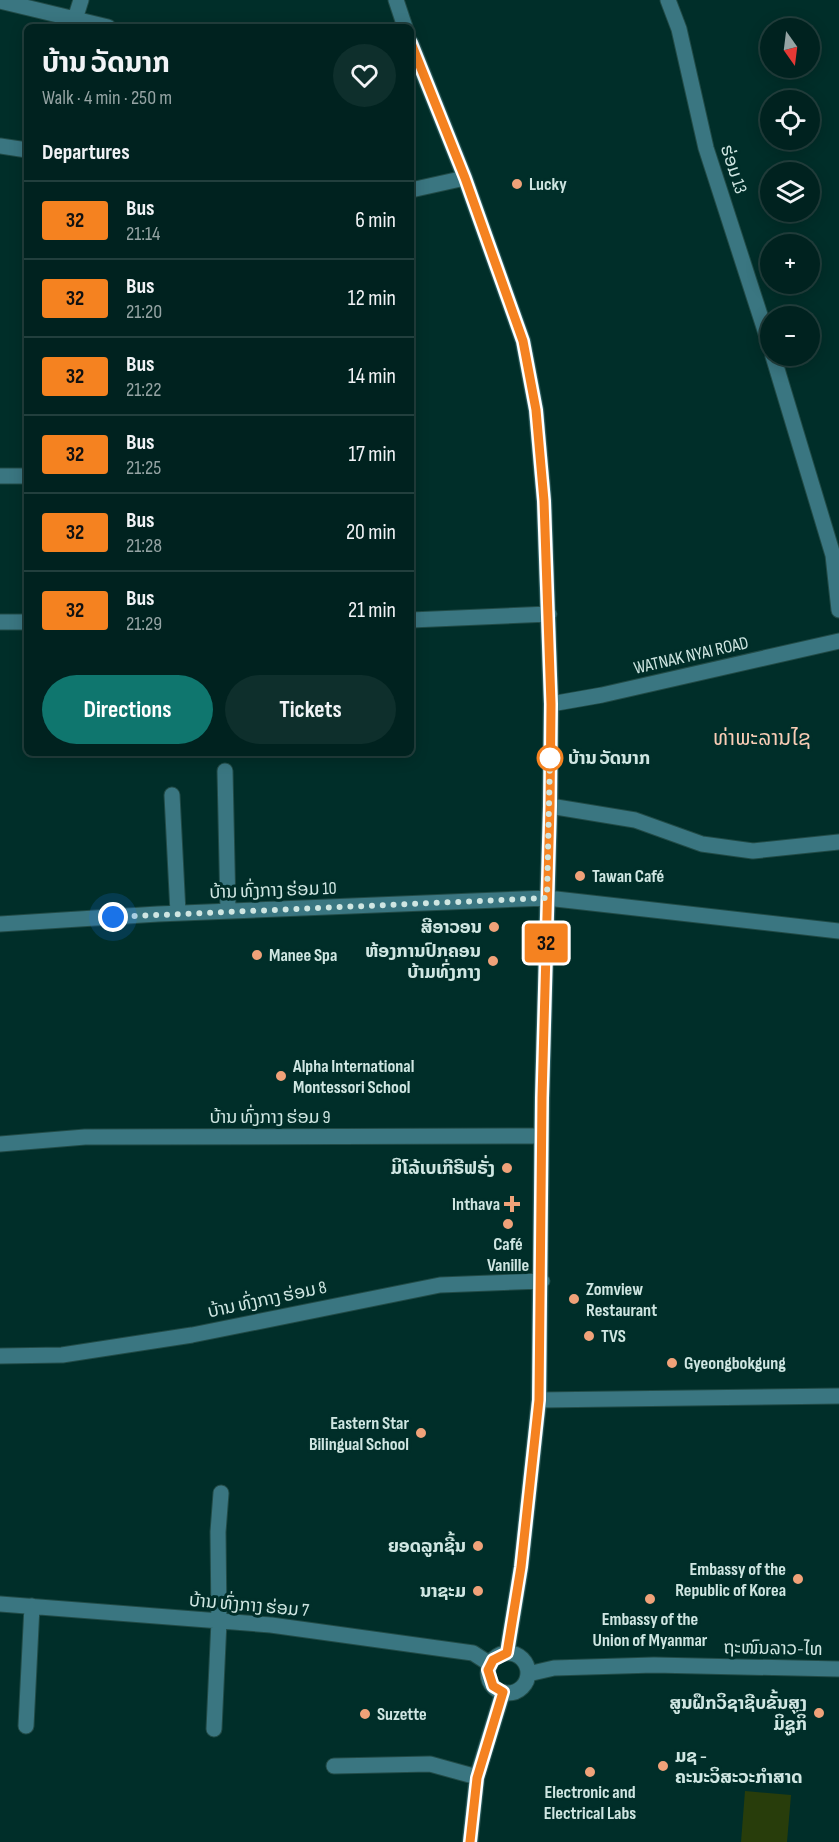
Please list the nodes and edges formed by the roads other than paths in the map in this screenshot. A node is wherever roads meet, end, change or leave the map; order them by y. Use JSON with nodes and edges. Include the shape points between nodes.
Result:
{"nodes":[{"id":1,"x":81,"y":0,"type":"edge"},
{"id":2,"x":396,"y":0,"type":"edge"},
{"id":3,"x":668,"y":0,"type":"edge"},
{"id":4,"x":0,"y":1,"type":"edge"},
{"id":5,"x":75,"y":19,"type":"junction"},
{"id":6,"x":96,"y":24,"type":"edge"},
{"id":7,"x":404,"y":24,"type":"edge"},
{"id":8,"x":414,"y":53,"type":"edge"},
{"id":9,"x":0,"y":146,"type":"edge"},
{"id":10,"x":24,"y":150,"type":"edge"},
{"id":11,"x":465,"y":178,"type":"junction"},
{"id":12,"x":414,"y":189,"type":"edge"},
{"id":13,"x":760,"y":315,"type":"edge"},
{"id":14,"x":776,"y":366,"type":"edge"},
{"id":15,"x":0,"y":476,"type":"edge"},
{"id":16,"x":24,"y":476,"type":"edge"},
{"id":17,"x":839,"y":610,"type":"edge"},
{"id":18,"x":549,"y":614,"type":"junction"},
{"id":19,"x":414,"y":620,"type":"edge"},
{"id":20,"x":0,"y":622,"type":"edge"},
{"id":21,"x":24,"y":622,"type":"edge"},
{"id":22,"x":839,"y":641,"type":"edge"},
{"id":23,"x":551,"y":704,"type":"junction"},
{"id":24,"x":225,"y":771,"type":"dead end"},
{"id":25,"x":172,"y":795,"type":"dead end"},
{"id":26,"x":550,"y":806,"type":"junction"},
{"id":27,"x":839,"y":842,"type":"edge"},
{"id":28,"x":547,"y":898,"type":"junction"},
{"id":29,"x":228,"y":911,"type":"junction"},
{"id":30,"x":178,"y":913,"type":"junction"},
{"id":31,"x":0,"y":924,"type":"edge"},
{"id":32,"x":839,"y":931,"type":"edge"},
{"id":33,"x":541,"y":1136,"type":"junction"},
{"id":34,"x":0,"y":1144,"type":"edge"},
{"id":35,"x":542,"y":1281,"type":"junction"},
{"id":36,"x":0,"y":1356,"type":"edge"},
{"id":37,"x":839,"y":1396,"type":"edge"},
{"id":38,"x":539,"y":1400,"type":"junction"},
{"id":39,"x":221,"y":1493,"type":"dead end"},
{"id":40,"x":0,"y":1604,"type":"edge"},
{"id":41,"x":32,"y":1606,"type":"junction"},
{"id":42,"x":219,"y":1621,"type":"junction"},
{"id":43,"x":507,"y":1653,"type":"junction"},
{"id":44,"x":490,"y":1664,"type":"junction"},
{"id":45,"x":839,"y":1669,"type":"edge"},
{"id":46,"x":528,"y":1674,"type":"junction"},
{"id":47,"x":503,"y":1692,"type":"junction"},
{"id":48,"x":26,"y":1726,"type":"dead end"},
{"id":49,"x":214,"y":1729,"type":"dead end"},
{"id":50,"x":334,"y":1766,"type":"dead end"},
{"id":51,"x":477,"y":1778,"type":"junction"},
{"id":52,"x":470,"y":1842,"type":"edge"}],
"edges":[{"from":1,"to":5,"type":"street"},
{"from":2,"to":7,"type":"street"},
{"from":3,"to":13,"type":"street","name":"ຮ່ອມ 13","via":[[679,29],[706,148]]},
{"from":4,"to":5,"type":"street"},
{"from":5,"to":6,"type":"street"},
{"from":8,"to":11,"type":"street"},
{"from":9,"to":10,"type":"street"},
{"from":11,"to":12,"type":"street"},
{"from":11,"to":18,"type":"street","via":[[523,341],[536,410]]},
{"from":14,"to":17,"type":"street","via":[[833,555]]},
{"from":15,"to":16,"type":"street"},
{"from":18,"to":19,"type":"street"},
{"from":18,"to":23,"type":"street"},
{"from":20,"to":21,"type":"street"},
{"from":22,"to":23,"type":"street","name":"WATNAK NYAI ROAD"},
{"from":23,"to":26,"type":"street"},
{"from":24,"to":29,"type":"street"},
{"from":25,"to":30,"type":"street"},
{"from":26,"to":27,"type":"street","via":[[635,820],[702,844],[753,851]]},
{"from":26,"to":28,"type":"street"},
{"from":28,"to":29,"type":"street","name":"ບ້ານ ທົ່ງກາງ ຮ່ອມ 10"},
{"from":28,"to":32,"type":"street","name":"ບ້ານ ທົ່ງກາງ ຮ່ອມ 10"},
{"from":28,"to":33,"type":"street"},
{"from":29,"to":30,"type":"street","name":"ບ້ານ ທົ່ງກາງ ຮ່ອມ 10"},
{"from":30,"to":31,"type":"street","name":"ບ້ານ ທົ່ງກາງ ຮ່ອມ 10"},
{"from":33,"to":34,"type":"street","name":"ບ້ານ ທົ່ງກາງ ຮ່ອມ 9","via":[[85,1137]]},
{"from":33,"to":35,"type":"street"},
{"from":35,"to":36,"type":"street","name":"ບ້ານ ທົ່ງກາງ ຮ່ອມ 8","via":[[440,1285],[192,1335],[62,1355]]},
{"from":35,"to":38,"type":"street"},
{"from":37,"to":38,"type":"street"},
{"from":38,"to":43,"type":"street","via":[[521,1567]]},
{"from":39,"to":42,"type":"street"},
{"from":40,"to":41,"type":"street","name":"ບ້ານ ທົ່ງກາງ ຮ່ອມ 7"},
{"from":41,"to":42,"type":"street","name":"ບ້ານ ທົ່ງກາງ ຮ່ອມ 7"},
{"from":41,"to":48,"type":"street"},
{"from":42,"to":44,"type":"street","name":"ບ້ານ ທົ່ງກາງ ຮ່ອມ 7","via":[[270,1631],[474,1653]]},
{"from":42,"to":49,"type":"street"},
{"from":43,"to":44,"type":"street"},
{"from":43,"to":46,"type":"street","via":[[520,1657]]},
{"from":44,"to":47,"type":"street","via":[[490,1681]]},
{"from":45,"to":46,"type":"street","name":"ຖະໜົນລາວ-ໄທ","via":[[654,1665],[554,1668]]},
{"from":46,"to":47,"type":"street","via":[[520,1689]]},
{"from":47,"to":51,"type":"street"},
{"from":50,"to":51,"type":"street","via":[[430,1764]]},
{"from":51,"to":52,"type":"street"}]}
